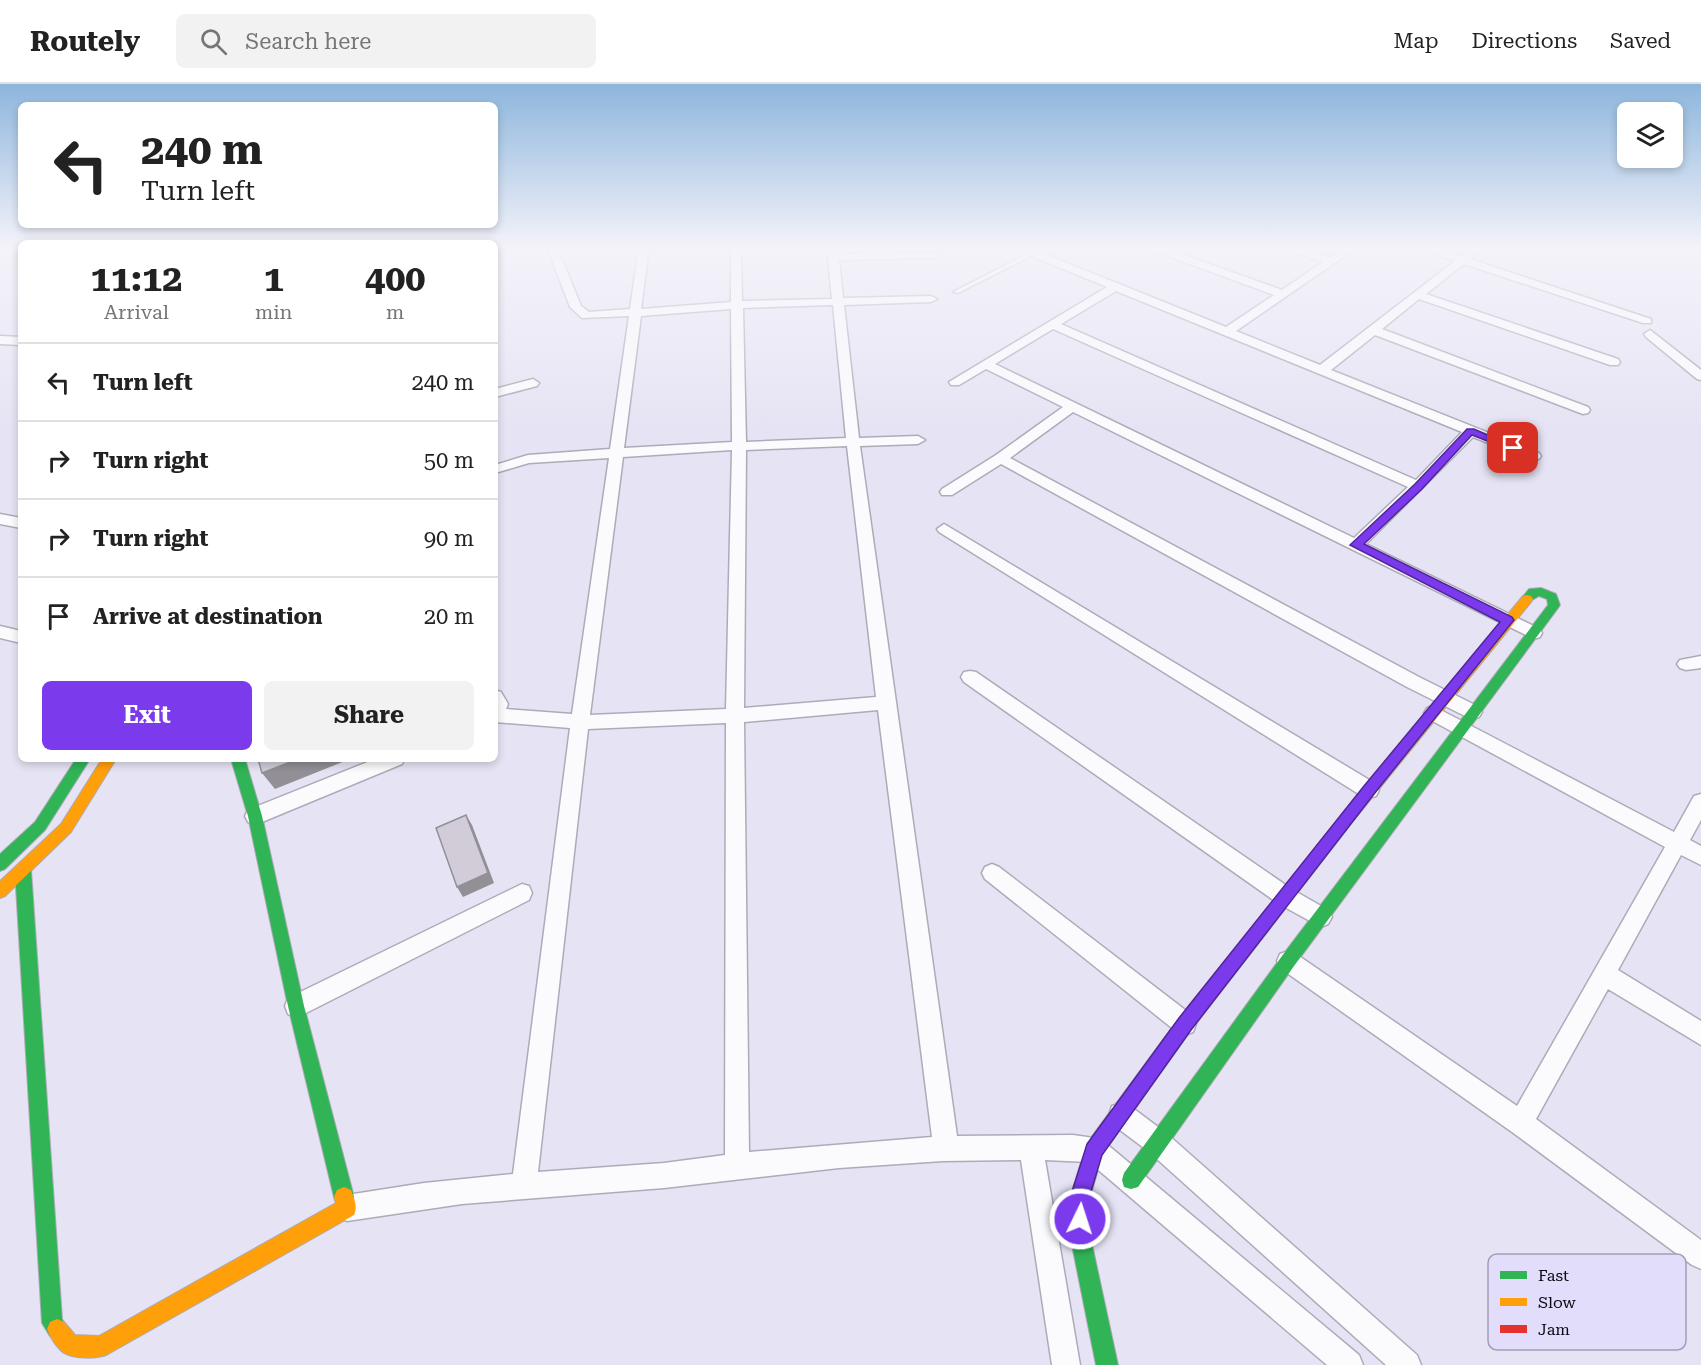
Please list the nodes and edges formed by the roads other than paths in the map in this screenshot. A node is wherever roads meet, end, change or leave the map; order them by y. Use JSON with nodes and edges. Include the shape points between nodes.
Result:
{"nodes":[{"id":1,"x":578,"y":307,"type":"edge"},
{"id":2,"x":636,"y":307,"type":"edge"},
{"id":3,"x":712,"y":307,"type":"edge"},
{"id":4,"x":738,"y":307,"type":"edge"},
{"id":5,"x":838,"y":307,"type":"edge"},
{"id":6,"x":1081,"y":307,"type":"edge"},
{"id":7,"x":1166,"y":307,"type":"edge"},
{"id":8,"x":1264,"y":307,"type":"edge"},
{"id":9,"x":1403,"y":307,"type":"edge"},
{"id":10,"x":1452,"y":307,"type":"edge"},
{"id":11,"x":1604,"y":307,"type":"edge"},
{"id":12,"x":635,"y":312,"type":"junction"},
{"id":13,"x":1647,"y":321,"type":"dead end"},
{"id":14,"x":1052,"y":324,"type":"junction"},
{"id":15,"x":1373,"y":330,"type":"junction"},
{"id":16,"x":1227,"y":332,"type":"junction"},
{"id":17,"x":1650,"y":334,"type":"dead end"},
{"id":18,"x":0,"y":340,"type":"edge"},
{"id":19,"x":18,"y":341,"type":"edge"},
{"id":20,"x":1614,"y":362,"type":"dead end"},
{"id":21,"x":986,"y":364,"type":"junction"},
{"id":22,"x":1321,"y":371,"type":"junction"},
{"id":23,"x":1701,"y":376,"type":"edge"},
{"id":24,"x":533,"y":382,"type":"dead end"},
{"id":25,"x":955,"y":382,"type":"dead end"},
{"id":26,"x":498,"y":392,"type":"edge"},
{"id":27,"x":1072,"y":406,"type":"junction"},
{"id":28,"x":1583,"y":410,"type":"dead end"},
{"id":29,"x":1471,"y":431,"type":"junction"},
{"id":30,"x":918,"y":440,"type":"dead end"},
{"id":31,"x":853,"y":442,"type":"junction"},
{"id":32,"x":739,"y":446,"type":"junction"},
{"id":33,"x":614,"y":454,"type":"junction"},
{"id":34,"x":1534,"y":456,"type":"dead end"},
{"id":35,"x":1001,"y":458,"type":"junction"},
{"id":36,"x":498,"y":468,"type":"edge"},
{"id":37,"x":1418,"y":486,"type":"junction"},
{"id":38,"x":946,"y":492,"type":"dead end"},
{"id":39,"x":0,"y":519,"type":"edge"},
{"id":40,"x":18,"y":522,"type":"edge"},
{"id":41,"x":944,"y":530,"type":"dead end"},
{"id":42,"x":1356,"y":545,"type":"junction"},
{"id":43,"x":1508,"y":620,"type":"junction"},
{"id":44,"x":0,"y":632,"type":"edge"},
{"id":45,"x":1534,"y":633,"type":"junction"},
{"id":46,"x":18,"y":636,"type":"edge"},
{"id":47,"x":970,"y":677,"type":"dead end"},
{"id":48,"x":886,"y":704,"type":"junction"},
{"id":49,"x":1438,"y":706,"type":"junction"},
{"id":50,"x":498,"y":715,"type":"edge"},
{"id":51,"x":735,"y":716,"type":"junction"},
{"id":52,"x":1468,"y":719,"type":"junction"},
{"id":53,"x":580,"y":722,"type":"junction"},
{"id":54,"x":81,"y":762,"type":"edge"},
{"id":55,"x":108,"y":762,"type":"edge"},
{"id":56,"x":239,"y":762,"type":"edge"},
{"id":57,"x":388,"y":762,"type":"edge"},
{"id":58,"x":1369,"y":790,"type":"junction"},
{"id":59,"x":1701,"y":802,"type":"edge"},
{"id":60,"x":255,"y":816,"type":"junction"},
{"id":61,"x":1678,"y":844,"type":"junction"},
{"id":62,"x":1701,"y":856,"type":"edge"},
{"id":63,"x":0,"y":864,"type":"edge"},
{"id":64,"x":23,"y":870,"type":"junction"},
{"id":65,"x":992,"y":873,"type":"dead end"},
{"id":66,"x":0,"y":891,"type":"edge"},
{"id":67,"x":522,"y":892,"type":"dead end"},
{"id":68,"x":1286,"y":897,"type":"junction"},
{"id":69,"x":1321,"y":917,"type":"junction"},
{"id":70,"x":1288,"y":961,"type":"junction"},
{"id":71,"x":1606,"y":975,"type":"junction"},
{"id":72,"x":296,"y":1006,"type":"junction"},
{"id":73,"x":1185,"y":1024,"type":"junction"},
{"id":74,"x":1701,"y":1034,"type":"edge"},
{"id":75,"x":1121,"y":1114,"type":"junction"},
{"id":76,"x":1521,"y":1123,"type":"junction"},
{"id":77,"x":1157,"y":1142,"type":"junction"},
{"id":78,"x":946,"y":1147,"type":"junction"},
{"id":79,"x":1031,"y":1148,"type":"junction"},
{"id":80,"x":1094,"y":1150,"type":"junction"},
{"id":81,"x":737,"y":1165,"type":"junction"},
{"id":82,"x":1131,"y":1180,"type":"junction"},
{"id":83,"x":524,"y":1184,"type":"junction"},
{"id":84,"x":347,"y":1208,"type":"junction"},
{"id":85,"x":1701,"y":1256,"type":"edge"},
{"id":86,"x":1066,"y":1365,"type":"edge"},
{"id":87,"x":1107,"y":1365,"type":"edge"},
{"id":88,"x":1348,"y":1365,"type":"edge"},
{"id":89,"x":1407,"y":1365,"type":"edge"}],
"edges":[{"from":1,"to":12,"type":"street","via":[[586,316]]},
{"from":2,"to":12,"type":"street"},
{"from":3,"to":12,"type":"street"},
{"from":4,"to":32,"type":"street"},
{"from":5,"to":31,"type":"street"},
{"from":6,"to":14,"type":"street"},
{"from":7,"to":16,"type":"street"},
{"from":8,"to":16,"type":"street"},
{"from":9,"to":15,"type":"street"},
{"from":10,"to":20,"type":"street"},
{"from":11,"to":13,"type":"street"},
{"from":12,"to":33,"type":"street"},
{"from":14,"to":21,"type":"street"},
{"from":14,"to":37,"type":"street"},
{"from":15,"to":22,"type":"street"},
{"from":15,"to":28,"type":"street"},
{"from":16,"to":22,"type":"street"},
{"from":17,"to":23,"type":"street"},
{"from":18,"to":19,"type":"street"},
{"from":21,"to":25,"type":"street"},
{"from":21,"to":27,"type":"street"},
{"from":22,"to":29,"type":"street"},
{"from":24,"to":26,"type":"street"},
{"from":27,"to":35,"type":"street"},
{"from":27,"to":42,"type":"street"},
{"from":29,"to":34,"type":"street"},
{"from":29,"to":37,"type":"street"},
{"from":30,"to":31,"type":"street"},
{"from":31,"to":32,"type":"street"},
{"from":31,"to":48,"type":"street"},
{"from":32,"to":33,"type":"street"},
{"from":32,"to":51,"type":"street"},
{"from":33,"to":36,"type":"street","via":[[528,459]]},
{"from":33,"to":53,"type":"street"},
{"from":35,"to":38,"type":"street"},
{"from":35,"to":49,"type":"street"},
{"from":37,"to":42,"type":"street"},
{"from":39,"to":40,"type":"street"},
{"from":41,"to":58,"type":"street"},
{"from":42,"to":43,"type":"street"},
{"from":43,"to":45,"type":"street"},
{"from":43,"to":45,"type":"street","via":[[1530,594],[1547,594],[1554,605]]},
{"from":43,"to":49,"type":"street"},
{"from":44,"to":46,"type":"street"},
{"from":45,"to":52,"type":"street"},
{"from":47,"to":68,"type":"street"},
{"from":48,"to":51,"type":"street"},
{"from":48,"to":78,"type":"street"},
{"from":49,"to":52,"type":"street"},
{"from":49,"to":58,"type":"street"},
{"from":50,"to":53,"type":"street"},
{"from":51,"to":53,"type":"street"},
{"from":51,"to":81,"type":"street"},
{"from":52,"to":61,"type":"street"},
{"from":52,"to":69,"type":"street"},
{"from":53,"to":83,"type":"street"},
{"from":54,"to":63,"type":"street","via":[[40,826]]},
{"from":55,"to":64,"type":"street","via":[[66,828]]},
{"from":56,"to":60,"type":"street"},
{"from":57,"to":60,"type":"street"},
{"from":58,"to":68,"type":"street"},
{"from":59,"to":61,"type":"street"},
{"from":60,"to":72,"type":"street"},
{"from":61,"to":62,"type":"street"},
{"from":61,"to":71,"type":"street"},
{"from":64,"to":66,"type":"street"},
{"from":64,"to":84,"type":"street","via":[[52,1323],[70,1345],[101,1347]]},
{"from":65,"to":73,"type":"street"},
{"from":67,"to":72,"type":"street"},
{"from":68,"to":69,"type":"street"},
{"from":68,"to":73,"type":"street"},
{"from":69,"to":70,"type":"street"},
{"from":70,"to":76,"type":"street"},
{"from":70,"to":77,"type":"street"},
{"from":71,"to":74,"type":"street"},
{"from":71,"to":76,"type":"street"},
{"from":72,"to":84,"type":"street"},
{"from":73,"to":75,"type":"street"},
{"from":75,"to":77,"type":"street"},
{"from":75,"to":80,"type":"street"},
{"from":76,"to":85,"type":"street"},
{"from":77,"to":82,"type":"street"},
{"from":77,"to":89,"type":"street"},
{"from":78,"to":79,"type":"street"},
{"from":78,"to":81,"type":"street"},
{"from":79,"to":80,"type":"street","via":[[1071,1146]]},
{"from":79,"to":86,"type":"street"},
{"from":80,"to":82,"type":"street"},
{"from":80,"to":87,"type":"street","via":[[1080,1198],[1081,1240]]},
{"from":81,"to":83,"type":"street","via":[[655,1176]]},
{"from":82,"to":88,"type":"street"},
{"from":83,"to":84,"type":"street","via":[[399,1197]]}]}
